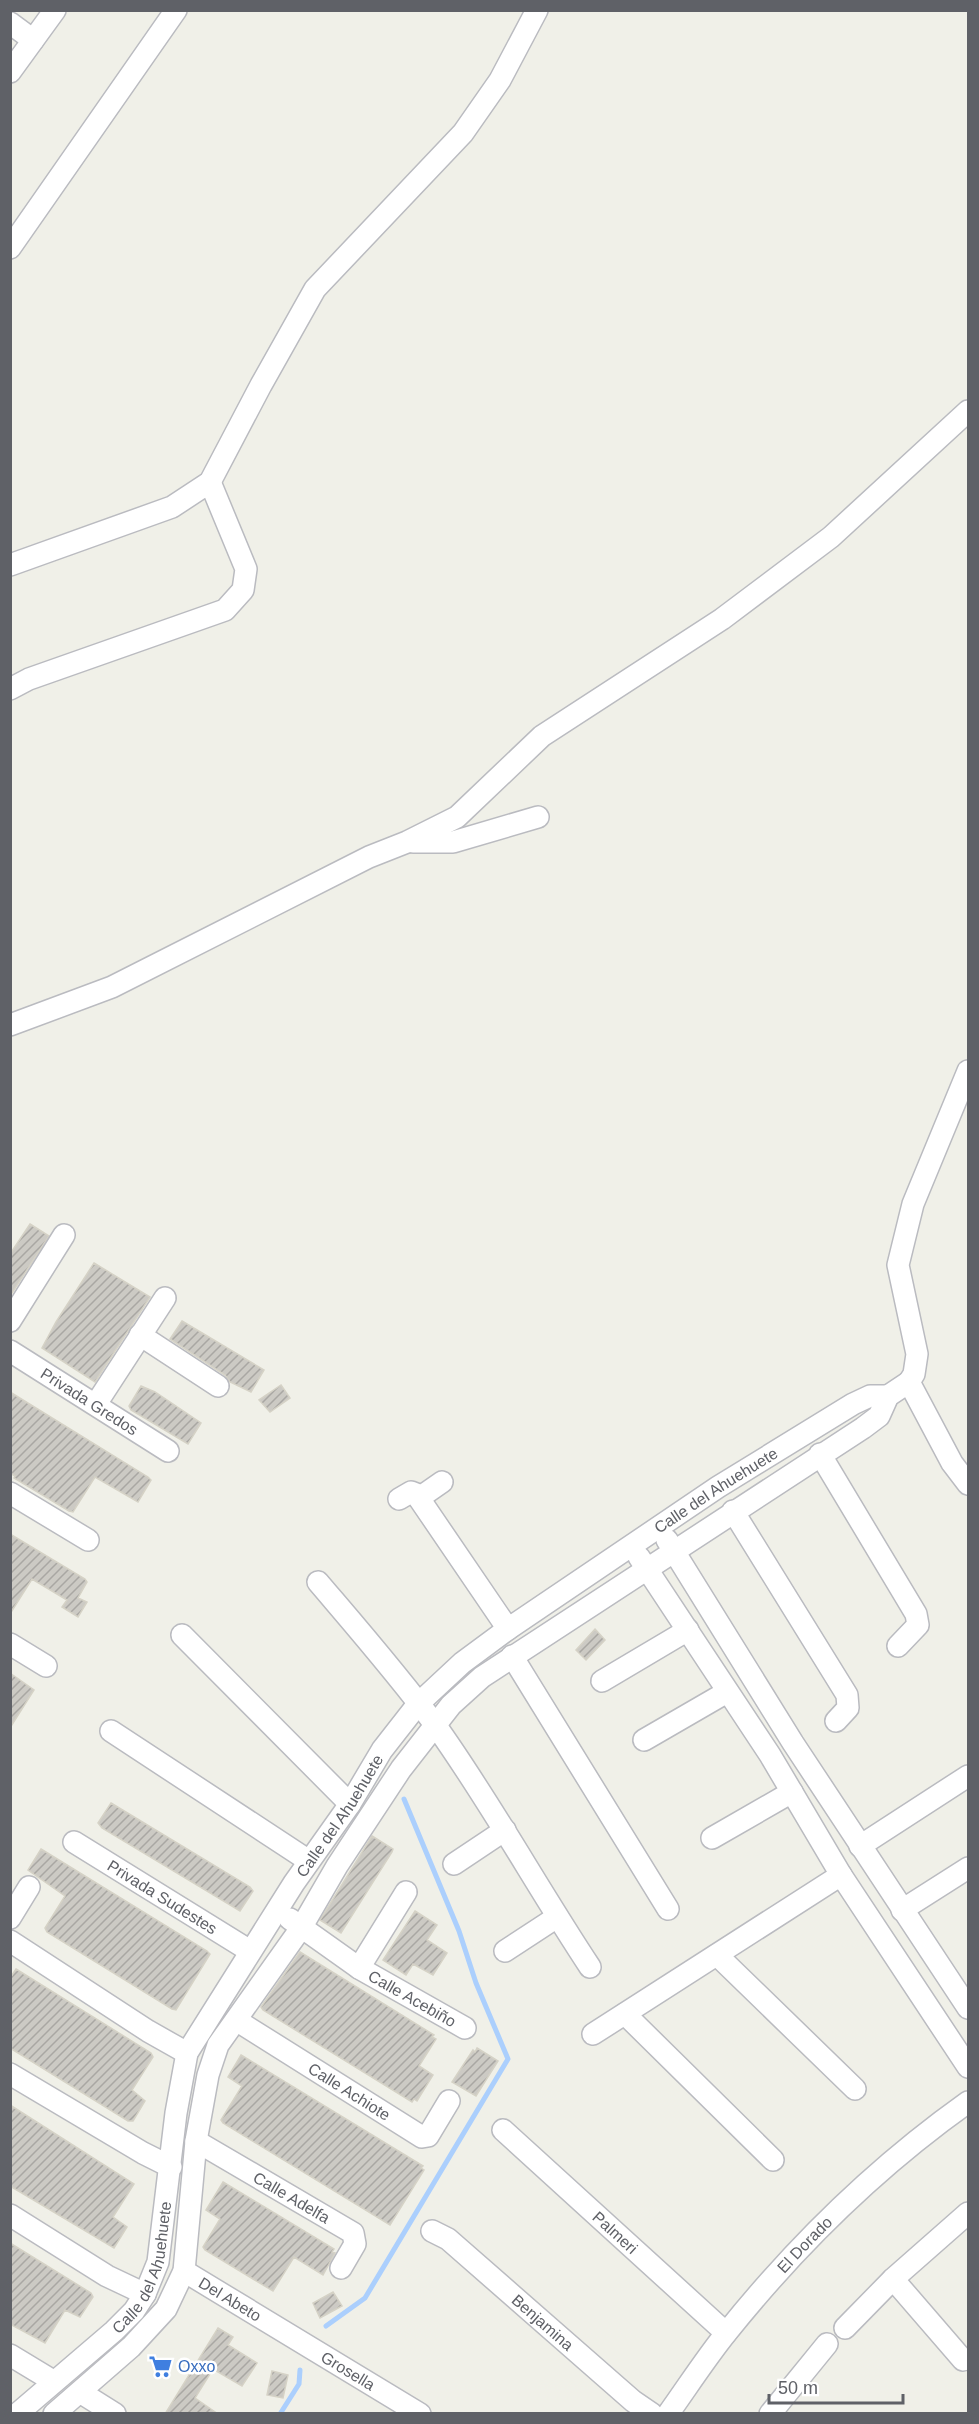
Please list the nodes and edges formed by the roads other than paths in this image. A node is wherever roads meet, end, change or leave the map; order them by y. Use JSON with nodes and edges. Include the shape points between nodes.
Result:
{"nodes":[{"id":1,"x":55,"y":10,"type":"edge"},
{"id":2,"x":176,"y":10,"type":"edge"},
{"id":3,"x":537,"y":10,"type":"edge"},
{"id":4,"x":10,"y":23,"type":"edge"},
{"id":5,"x":33,"y":40,"type":"junction"},
{"id":6,"x":10,"y":72,"type":"edge"},
{"id":7,"x":10,"y":248,"type":"edge"},
{"id":8,"x":969,"y":411,"type":"edge"},
{"id":9,"x":210,"y":482,"type":"junction"},
{"id":10,"x":10,"y":565,"type":"edge"},
{"id":11,"x":10,"y":689,"type":"edge"},
{"id":12,"x":538,"y":817,"type":"dead end"},
{"id":13,"x":407,"y":842,"type":"junction"},
{"id":14,"x":10,"y":1025,"type":"edge"},
{"id":15,"x":969,"y":1071,"type":"edge"},
{"id":16,"x":64,"y":1235,"type":"dead end"},
{"id":17,"x":165,"y":1298,"type":"dead end"},
{"id":18,"x":10,"y":1321,"type":"edge"},
{"id":19,"x":140,"y":1335,"type":"junction"},
{"id":20,"x":10,"y":1351,"type":"edge"},
{"id":21,"x":909,"y":1382,"type":"junction"},
{"id":22,"x":218,"y":1386,"type":"dead end"},
{"id":23,"x":888,"y":1396,"type":"junction"},
{"id":24,"x":96,"y":1404,"type":"junction"},
{"id":25,"x":168,"y":1451,"type":"dead end"},
{"id":26,"x":820,"y":1454,"type":"junction"},
{"id":27,"x":442,"y":1482,"type":"dead end"},
{"id":28,"x":969,"y":1484,"type":"edge"},
{"id":29,"x":10,"y":1493,"type":"edge"},
{"id":30,"x":733,"y":1511,"type":"junction"},
{"id":31,"x":659,"y":1529,"type":"junction"},
{"id":32,"x":88,"y":1540,"type":"dead end"},
{"id":33,"x":632,"y":1547,"type":"junction"},
{"id":34,"x":675,"y":1550,"type":"junction"},
{"id":35,"x":648,"y":1569,"type":"junction"},
{"id":36,"x":318,"y":1582,"type":"dead end"},
{"id":37,"x":508,"y":1629,"type":"junction"},
{"id":38,"x":688,"y":1629,"type":"junction"},
{"id":39,"x":182,"y":1635,"type":"dead end"},
{"id":40,"x":10,"y":1644,"type":"edge"},
{"id":41,"x":898,"y":1646,"type":"dead end"},
{"id":42,"x":513,"y":1656,"type":"junction"},
{"id":43,"x":46,"y":1666,"type":"dead end"},
{"id":44,"x":602,"y":1681,"type":"dead end"},
{"id":45,"x":727,"y":1692,"type":"junction"},
{"id":46,"x":418,"y":1704,"type":"junction"},
{"id":47,"x":836,"y":1720,"type":"dead end"},
{"id":48,"x":434,"y":1724,"type":"junction"},
{"id":49,"x":111,"y":1731,"type":"dead end"},
{"id":50,"x":644,"y":1740,"type":"dead end"},
{"id":51,"x":793,"y":1743,"type":"junction"},
{"id":52,"x":770,"y":1755,"type":"junction"},
{"id":53,"x":969,"y":1776,"type":"edge"},
{"id":54,"x":792,"y":1792,"type":"junction"},
{"id":55,"x":350,"y":1804,"type":"junction"},
{"id":56,"x":506,"y":1830,"type":"junction"},
{"id":57,"x":711,"y":1838,"type":"dead end"},
{"id":58,"x":74,"y":1842,"type":"dead end"},
{"id":59,"x":860,"y":1846,"type":"junction"},
{"id":60,"x":309,"y":1861,"type":"junction"},
{"id":61,"x":454,"y":1864,"type":"dead end"},
{"id":62,"x":968,"y":1868,"type":"edge"},
{"id":63,"x":841,"y":1875,"type":"junction"},
{"id":64,"x":29,"y":1887,"type":"dead end"},
{"id":65,"x":406,"y":1892,"type":"dead end"},
{"id":66,"x":668,"y":1909,"type":"dead end"},
{"id":67,"x":279,"y":1910,"type":"junction"},
{"id":68,"x":902,"y":1910,"type":"junction"},
{"id":69,"x":557,"y":1917,"type":"junction"},
{"id":70,"x":10,"y":1918,"type":"edge"},
{"id":71,"x":301,"y":1928,"type":"junction"},
{"id":72,"x":10,"y":1941,"type":"edge"},
{"id":73,"x":250,"y":1951,"type":"junction"},
{"id":74,"x":505,"y":1951,"type":"dead end"},
{"id":75,"x":717,"y":1955,"type":"junction"},
{"id":76,"x":590,"y":1967,"type":"dead end"},
{"id":77,"x":359,"y":1968,"type":"junction"},
{"id":78,"x":969,"y":2008,"type":"edge"},
{"id":79,"x":625,"y":2014,"type":"junction"},
{"id":80,"x":236,"y":2020,"type":"junction"},
{"id":81,"x":465,"y":2028,"type":"dead end"},
{"id":82,"x":593,"y":2034,"type":"dead end"},
{"id":83,"x":187,"y":2053,"type":"junction"},
{"id":84,"x":969,"y":2067,"type":"edge"},
{"id":85,"x":10,"y":2074,"type":"edge"},
{"id":86,"x":855,"y":2089,"type":"dead end"},
{"id":87,"x":449,"y":2101,"type":"dead end"},
{"id":88,"x":969,"y":2102,"type":"edge"},
{"id":89,"x":503,"y":2130,"type":"dead end"},
{"id":90,"x":196,"y":2141,"type":"junction"},
{"id":91,"x":773,"y":2160,"type":"dead end"},
{"id":92,"x":171,"y":2167,"type":"junction"},
{"id":93,"x":969,"y":2213,"type":"edge"},
{"id":94,"x":10,"y":2215,"type":"edge"},
{"id":95,"x":432,"y":2231,"type":"dead end"},
{"id":96,"x":341,"y":2268,"type":"dead end"},
{"id":97,"x":184,"y":2271,"type":"junction"},
{"id":98,"x":893,"y":2279,"type":"junction"},
{"id":99,"x":145,"y":2294,"type":"junction"},
{"id":100,"x":277,"y":2327,"type":"joint"},
{"id":101,"x":845,"y":2328,"type":"dead end"},
{"id":102,"x":726,"y":2333,"type":"junction"},
{"id":103,"x":827,"y":2344,"type":"dead end"},
{"id":104,"x":10,"y":2355,"type":"edge"},
{"id":105,"x":963,"y":2360,"type":"dead end"},
{"id":106,"x":53,"y":2381,"type":"junction"},
{"id":107,"x":80,"y":2391,"type":"junction"},
{"id":108,"x":17,"y":2414,"type":"edge"},
{"id":109,"x":54,"y":2414,"type":"edge"},
{"id":110,"x":115,"y":2414,"type":"edge"},
{"id":111,"x":420,"y":2414,"type":"edge"},
{"id":112,"x":652,"y":2414,"type":"edge"},
{"id":113,"x":668,"y":2414,"type":"edge"},
{"id":114,"x":770,"y":2414,"type":"edge"}],
"edges":[{"from":1,"to":5,"type":"street"},
{"from":2,"to":7,"type":"street"},
{"from":3,"to":9,"type":"street","via":[[500,80],[463,133],[315,290]]},
{"from":4,"to":5,"type":"street"},
{"from":5,"to":6,"type":"street"},
{"from":8,"to":13,"type":"street","via":[[831,537],[722,619],[542,736],[457,817]]},
{"from":9,"to":10,"type":"street","via":[[172,507]]},
{"from":9,"to":11,"type":"street","via":[[246,569],[243,590],[225,610]]},
{"from":12,"to":13,"type":"street","via":[[453,842]]},
{"from":13,"to":14,"type":"street","via":[[369,857],[112,987]]},
{"from":15,"to":21,"type":"street","via":[[913,1204],[898,1265],[917,1354]]},
{"from":16,"to":18,"type":"street"},
{"from":17,"to":19,"type":"street"},
{"from":19,"to":22,"type":"street"},
{"from":19,"to":24,"type":"street"},
{"from":20,"to":24,"type":"street","name":"Privada Gredos"},
{"from":21,"to":23,"type":"street","name":"Calle del Ahuehuete"},
{"from":21,"to":28,"type":"street","via":[[952,1463]]},
{"from":23,"to":26,"type":"street","name":"Calle del Ahuehuete","via":[[879,1416]]},
{"from":23,"to":31,"type":"street","name":"Calle del Ahuehuete","via":[[870,1396],[833,1415]]},
{"from":24,"to":25,"type":"street","name":"Privada Gredos"},
{"from":26,"to":30,"type":"street","name":"Calle del Ahuehuete"},
{"from":26,"to":41,"type":"street","via":[[916,1614],[918,1625]]},
{"from":27,"to":37,"type":"street","via":[[409,1499]]},
{"from":29,"to":32,"type":"street"},
{"from":30,"to":34,"type":"street","name":"Calle del Ahuehuete"},
{"from":30,"to":47,"type":"street","via":[[847,1695],[848,1708]]},
{"from":31,"to":33,"type":"street","name":"Calle del Ahuehuete"},
{"from":31,"to":34,"type":"street"},
{"from":33,"to":35,"type":"street"},
{"from":33,"to":37,"type":"street","name":"Calle del Ahuehuete"},
{"from":34,"to":35,"type":"street","name":"Calle del Ahuehuete"},
{"from":34,"to":51,"type":"street"},
{"from":35,"to":38,"type":"street"},
{"from":35,"to":42,"type":"street","name":"Calle del Ahuehuete"},
{"from":36,"to":46,"type":"street"},
{"from":37,"to":46,"type":"street","name":"Calle del Ahuehuete","via":[[462,1663]]},
{"from":38,"to":44,"type":"street"},
{"from":38,"to":45,"type":"street"},
{"from":39,"to":55,"type":"street"},
{"from":40,"to":43,"type":"street"},
{"from":42,"to":48,"type":"street","name":"Calle del Ahuehuete","via":[[466,1690]]},
{"from":42,"to":66,"type":"street"},
{"from":45,"to":50,"type":"street"},
{"from":45,"to":52,"type":"street"},
{"from":46,"to":48,"type":"street"},
{"from":46,"to":55,"type":"street","name":"Calle del Ahuehuete","via":[[382,1750]]},
{"from":48,"to":56,"type":"street"},
{"from":48,"to":71,"type":"street","name":"Calle del Ahuehuete","via":[[368,1818]]},
{"from":49,"to":60,"type":"street"},
{"from":51,"to":52,"type":"street"},
{"from":51,"to":59,"type":"street"},
{"from":52,"to":54,"type":"street"},
{"from":53,"to":59,"type":"street"},
{"from":54,"to":57,"type":"street"},
{"from":54,"to":63,"type":"street"},
{"from":55,"to":60,"type":"street","name":"Calle del Ahuehuete"},
{"from":56,"to":61,"type":"street"},
{"from":56,"to":69,"type":"street"},
{"from":58,"to":73,"type":"street","name":"Privada Sudestes"},
{"from":59,"to":68,"type":"street"},
{"from":60,"to":67,"type":"street","name":"Calle del Ahuehuete"},
{"from":62,"to":68,"type":"street"},
{"from":63,"to":75,"type":"street"},
{"from":63,"to":84,"type":"street"},
{"from":64,"to":70,"type":"street"},
{"from":65,"to":77,"type":"street","name":"Calle Acebiño"},
{"from":67,"to":71,"type":"street","name":"Calle Acebiño"},
{"from":67,"to":73,"type":"street","name":"Calle del Ahuehuete"},
{"from":68,"to":78,"type":"street"},
{"from":69,"to":74,"type":"street"},
{"from":69,"to":76,"type":"street"},
{"from":71,"to":77,"type":"street","name":"Calle Acebiño"},
{"from":71,"to":80,"type":"street","name":"Calle del Ahuehuete"},
{"from":72,"to":83,"type":"street"},
{"from":73,"to":83,"type":"street","name":"Calle del Ahuehuete"},
{"from":75,"to":79,"type":"street"},
{"from":75,"to":86,"type":"street"},
{"from":77,"to":81,"type":"street","name":"Calle Acebiño"},
{"from":79,"to":82,"type":"street"},
{"from":79,"to":91,"type":"street"},
{"from":80,"to":87,"type":"street","name":"Calle Achiote","via":[[422,2137],[428,2136]]},
{"from":80,"to":90,"type":"street","name":"Calle del Ahuehuete","via":[[218,2045],[208,2075]]},
{"from":83,"to":92,"type":"street","name":"Calle del Ahuehuete"},
{"from":85,"to":92,"type":"street"},
{"from":88,"to":102,"type":"street","name":"El Dorado","via":[[825,2222]]},
{"from":89,"to":102,"type":"street","name":"Palmeri"},
{"from":90,"to":96,"type":"street","name":"Calle Adelfa","via":[[352,2233],[355,2244]]},
{"from":90,"to":97,"type":"street","name":"Calle del Ahuehuete"},
{"from":92,"to":99,"type":"street","name":"Calle del Ahuehuete","via":[[158,2262]]},
{"from":93,"to":98,"type":"street"},
{"from":94,"to":99,"type":"street","via":[[107,2276]]},
{"from":95,"to":112,"type":"street","name":"Benjamina","via":[[448,2240]]},
{"from":97,"to":100,"type":"street","name":"Del Abeto"},
{"from":97,"to":107,"type":"street","name":"Calle del Ahuehuete","via":[[166,2309],[154,2324]]},
{"from":98,"to":101,"type":"street"},
{"from":98,"to":105,"type":"street"},
{"from":99,"to":106,"type":"street","name":"Calle del Ahuehuete","via":[[114,2331]]},
{"from":100,"to":111,"type":"street","name":"Grosella"},
{"from":102,"to":113,"type":"street","name":"El Dorado"},
{"from":103,"to":114,"type":"street"},
{"from":104,"to":106,"type":"street"},
{"from":106,"to":108,"type":"street","name":"Calle del Ahuehuete"},
{"from":107,"to":109,"type":"street","name":"Calle del Ahuehuete"},
{"from":107,"to":110,"type":"street"}]}
